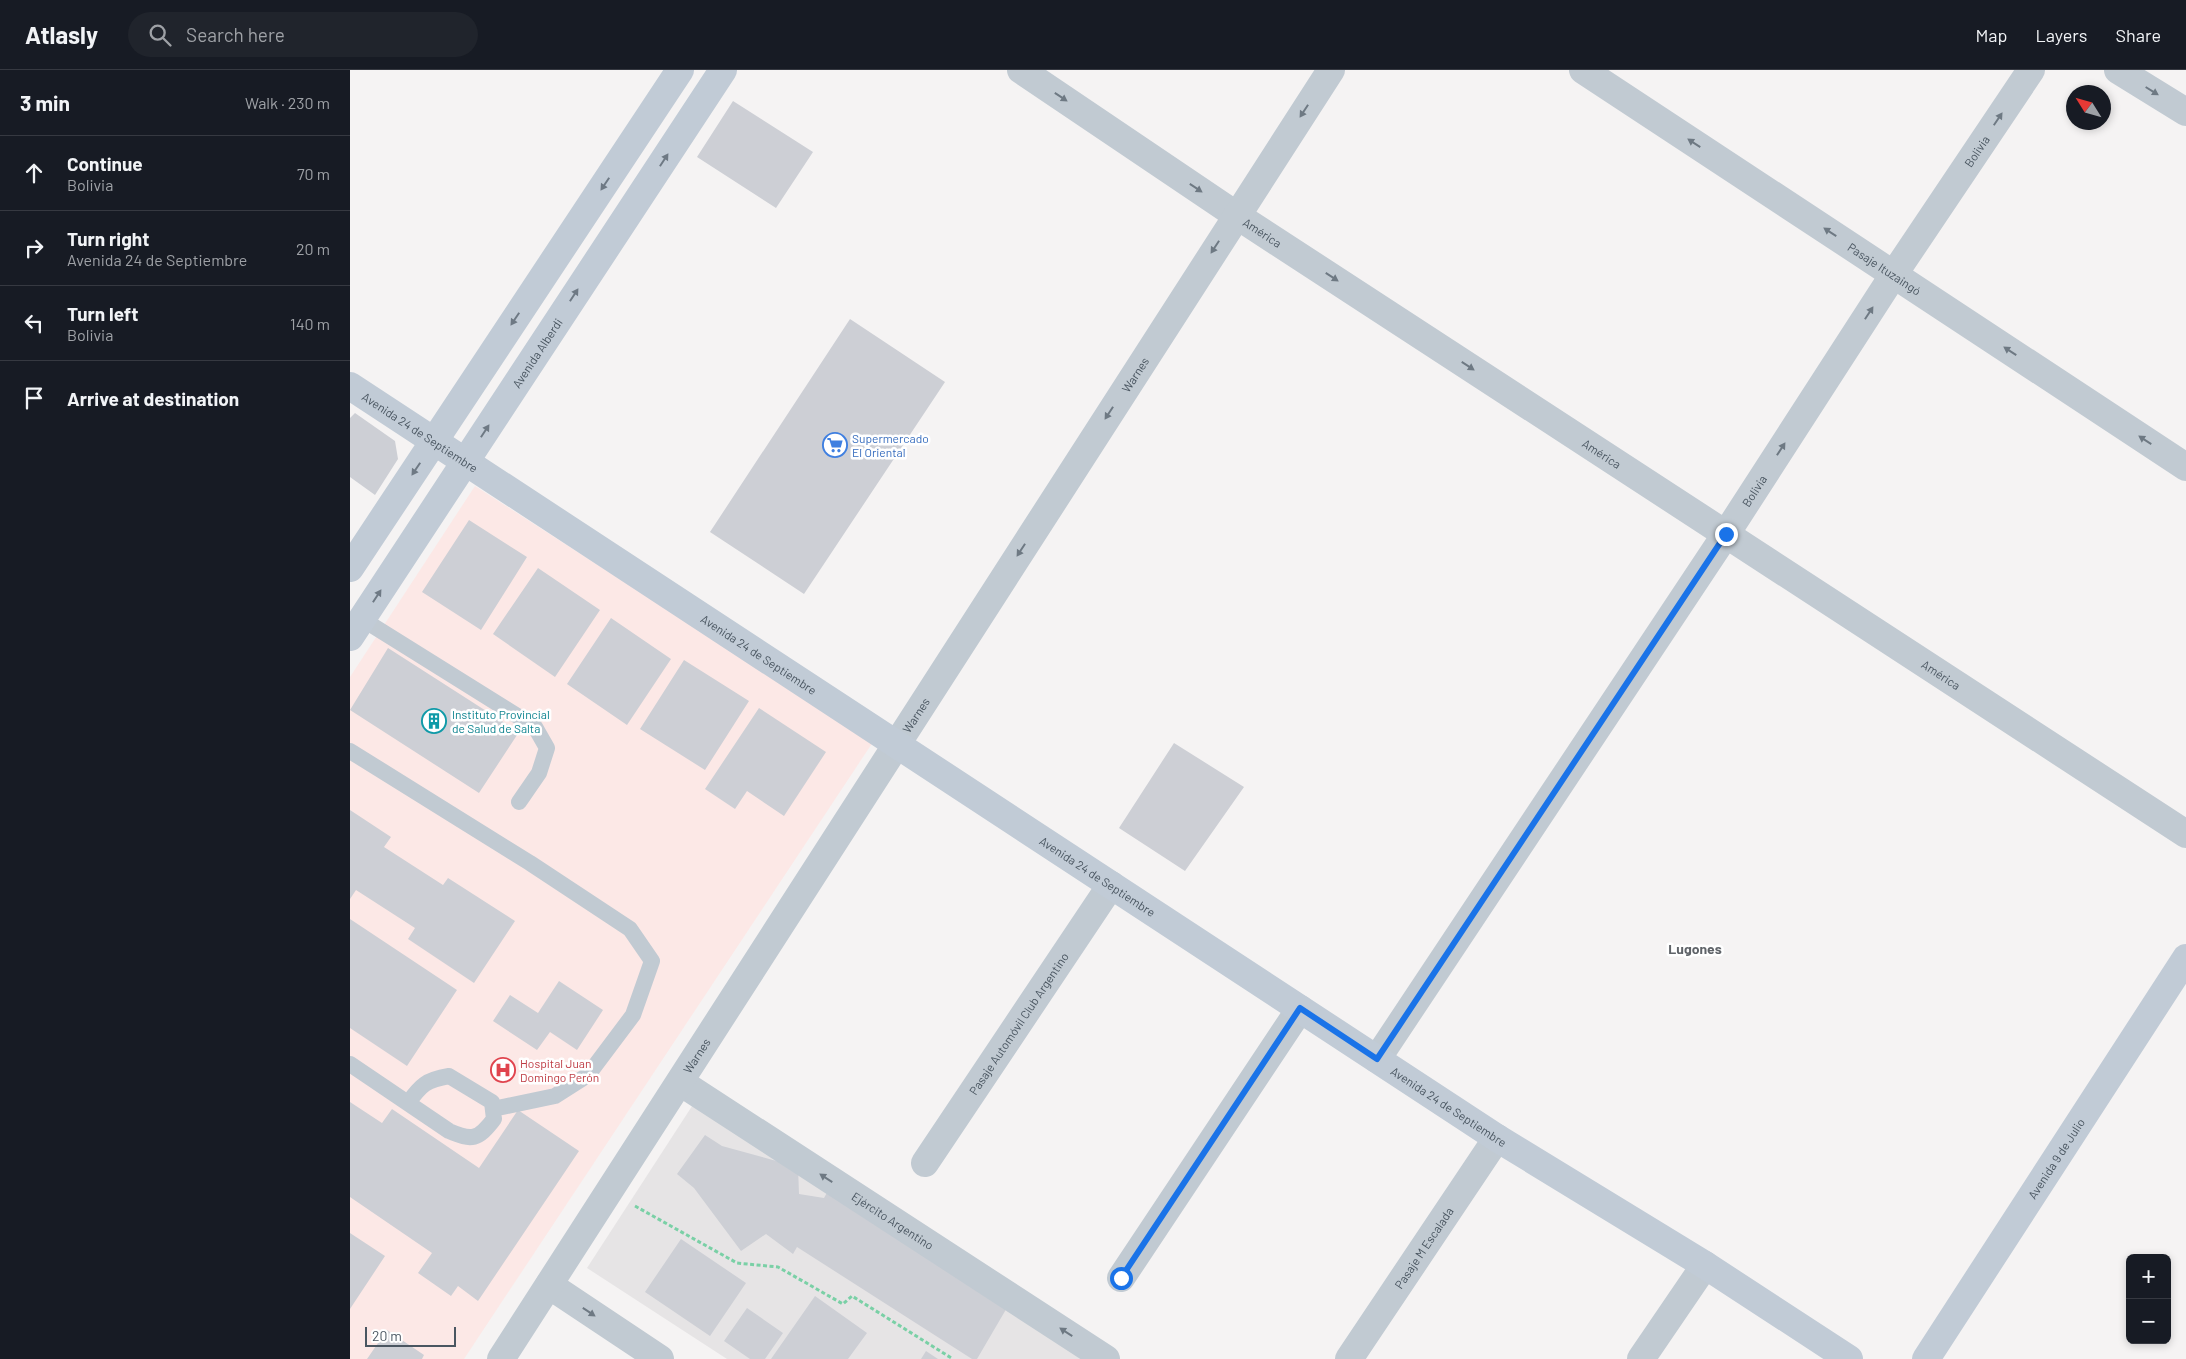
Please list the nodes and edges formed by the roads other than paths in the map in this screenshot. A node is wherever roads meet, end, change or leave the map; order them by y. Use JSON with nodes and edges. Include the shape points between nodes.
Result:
{"nodes":[{"id":1,"x":680,"y":70,"type":"edge"},
{"id":2,"x":723,"y":70,"type":"edge"},
{"id":3,"x":1021,"y":70,"type":"edge"},
{"id":4,"x":1331,"y":70,"type":"edge"},
{"id":5,"x":1583,"y":70,"type":"edge"},
{"id":6,"x":2031,"y":70,"type":"edge"},
{"id":7,"x":2118,"y":70,"type":"edge"},
{"id":8,"x":2186,"y":112,"type":"edge"},
{"id":9,"x":1236,"y":215,"type":"junction"},
{"id":10,"x":1894,"y":274,"type":"junction"},
{"id":11,"x":350,"y":386,"type":"edge"},
{"id":12,"x":434,"y":441,"type":"junction"},
{"id":13,"x":465,"y":461,"type":"junction"},
{"id":14,"x":2186,"y":467,"type":"edge"},
{"id":15,"x":1726,"y":534,"type":"junction"},
{"id":16,"x":350,"y":568,"type":"edge"},
{"id":17,"x":356,"y":628,"type":"edge"},
{"id":18,"x":897,"y":745,"type":"junction"},
{"id":19,"x":350,"y":751,"type":"edge"},
{"id":20,"x":520,"y":802,"type":"dead end"},
{"id":21,"x":2186,"y":834,"type":"edge"},
{"id":22,"x":1111,"y":885,"type":"junction"},
{"id":23,"x":2186,"y":958,"type":"edge"},
{"id":24,"x":1300,"y":1008,"type":"junction"},
{"id":25,"x":1377,"y":1059,"type":"junction"},
{"id":26,"x":350,"y":1064,"type":"edge"},
{"id":27,"x":680,"y":1082,"type":"junction"},
{"id":28,"x":408,"y":1103,"type":"junction"},
{"id":29,"x":493,"y":1109,"type":"junction"},
{"id":30,"x":1497,"y":1138,"type":"junction"},
{"id":31,"x":925,"y":1163,"type":"dead end"},
{"id":32,"x":1705,"y":1265,"type":"junction"},
{"id":33,"x":1121,"y":1278,"type":"dead end"},
{"id":34,"x":549,"y":1285,"type":"junction"},
{"id":35,"x":501,"y":1359,"type":"edge"},
{"id":36,"x":660,"y":1359,"type":"edge"},
{"id":37,"x":1106,"y":1359,"type":"edge"},
{"id":38,"x":1349,"y":1359,"type":"edge"},
{"id":39,"x":1641,"y":1359,"type":"edge"},
{"id":40,"x":1849,"y":1359,"type":"edge"},
{"id":41,"x":1926,"y":1359,"type":"edge"}],
"edges":[{"from":1,"to":12,"type":"main road","one_way":true},
{"from":13,"to":2,"type":"main road","name":"Avenida Alberdi","one_way":true},
{"from":3,"to":9,"type":"street","name":"América","one_way":true},
{"from":4,"to":9,"type":"street","name":"Warnes","one_way":true},
{"from":10,"to":5,"type":"street","name":"Pasaje Ituzaingó","one_way":true},
{"from":10,"to":6,"type":"street","name":"Bolivia","one_way":true},
{"from":7,"to":8,"type":"street","one_way":true},
{"from":9,"to":15,"type":"street","name":"América","one_way":true},
{"from":9,"to":18,"type":"street","name":"Warnes","one_way":true},
{"from":14,"to":10,"type":"street","name":"Pasaje Ituzaingó","one_way":true},
{"from":15,"to":10,"type":"street","name":"Bolivia","one_way":true},
{"from":11,"to":12,"type":"main road","name":"Avenida 24 de Septiembre"},
{"from":12,"to":13,"type":"main road","name":"Avenida 24 de Septiembre"},
{"from":12,"to":16,"type":"main road","one_way":true},
{"from":17,"to":13,"type":"main road","name":"Avenida Alberdi","one_way":true},
{"from":13,"to":18,"type":"main road","name":"Avenida 24 de Septiembre"},
{"from":15,"to":21,"type":"street","name":"América"},
{"from":15,"to":25,"type":"street","name":"Bolivia"},
{"from":17,"to":20,"type":"lane","via":[[535,727],[547,748],[539,773]]},
{"from":18,"to":22,"type":"main road","name":"Avenida 24 de Septiembre"},
{"from":18,"to":27,"type":"street","name":"Warnes"},
{"from":19,"to":29,"type":"lane","via":[[630,929],[652,961],[633,1015],[588,1075],[555,1096]]},
{"from":22,"to":24,"type":"main road","name":"Avenida 24 de Septiembre"},
{"from":22,"to":31,"type":"street","name":"Pasaje Automóvil Club Argentino"},
{"from":23,"to":41,"type":"main road","name":"Avenida 9 de Julio"},
{"from":24,"to":25,"type":"main road","name":"Avenida 24 de Septiembre"},
{"from":24,"to":33,"type":"street"},
{"from":25,"to":30,"type":"main road","name":"Avenida 24 de Septiembre"},
{"from":26,"to":28,"type":"lane"},
{"from":27,"to":34,"type":"street","name":"Warnes"},
{"from":37,"to":27,"type":"street","name":"Ejército Argentino","one_way":true},
{"from":28,"to":29,"type":"lane","via":[[431,1079],[449,1076],[492,1102]]},
{"from":28,"to":29,"type":"lane","via":[[466,1139],[482,1135],[494,1119]]},
{"from":30,"to":32,"type":"main road","name":"Avenida 24 de Septiembre"},
{"from":30,"to":38,"type":"street","name":"Pasaje M Escalada"},
{"from":32,"to":39,"type":"street"},
{"from":32,"to":40,"type":"main road","name":"Avenida 24 de Septiembre"},
{"from":34,"to":35,"type":"street","name":"Warnes"},
{"from":34,"to":36,"type":"street","one_way":true}]}
